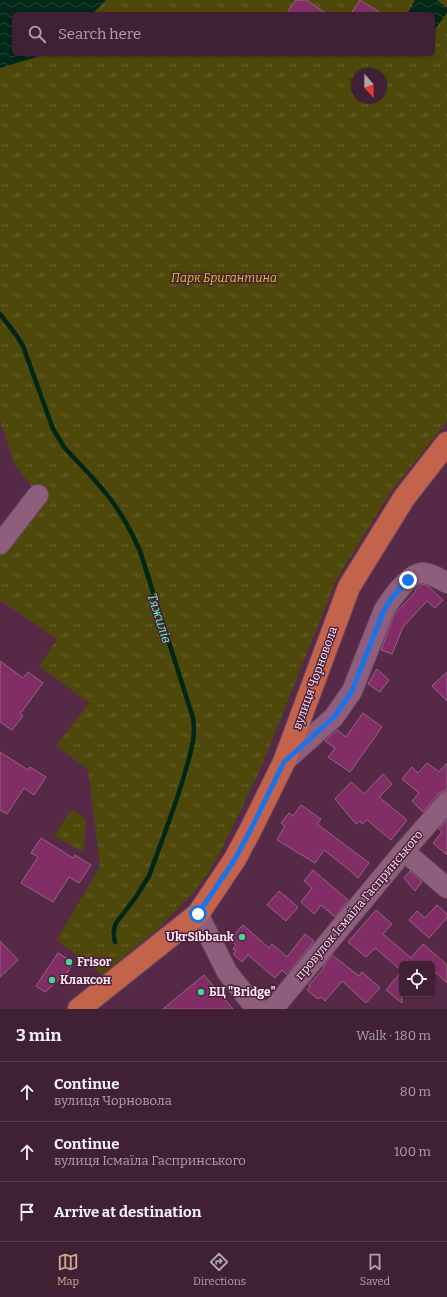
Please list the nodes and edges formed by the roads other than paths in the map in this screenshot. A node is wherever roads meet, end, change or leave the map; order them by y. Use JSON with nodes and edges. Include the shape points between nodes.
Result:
{"nodes":[{"id":1,"x":447,"y":443,"type":"edge"},
{"id":2,"x":38,"y":495,"type":"dead end"},
{"id":3,"x":0,"y":544,"type":"edge"},
{"id":4,"x":447,"y":583,"type":"edge"},
{"id":5,"x":284,"y":762,"type":"junction"},
{"id":6,"x":447,"y":802,"type":"edge"},
{"id":7,"x":404,"y":851,"type":"junction"},
{"id":8,"x":447,"y":888,"type":"edge"},
{"id":9,"x":198,"y":914,"type":"junction"},
{"id":10,"x":79,"y":1009,"type":"edge"},
{"id":11,"x":260,"y":1009,"type":"edge"},
{"id":12,"x":272,"y":1009,"type":"edge"}],
"edges":[{"from":1,"to":5,"type":"main road","name":"вулиця Чорновола","via":[[404,498],[349,587]]},
{"from":2,"to":3,"type":"street"},
{"from":4,"to":5,"type":"street","via":[[435,575],[421,573],[408,580],[384,610],[352,691],[334,717]]},
{"from":5,"to":9,"type":"main road","name":"вулиця Чорновола","via":[[235,859]]},
{"from":6,"to":7,"type":"street","name":"провулок Ісмаїла Гаспринського"},
{"from":7,"to":8,"type":"street"},
{"from":7,"to":12,"type":"street","name":"провулок Ісмаїла Гаспринського"},
{"from":9,"to":10,"type":"main road","name":"вулиця Чорновола"},
{"from":9,"to":11,"type":"street","via":[[227,972],[250,1001]]}]}
